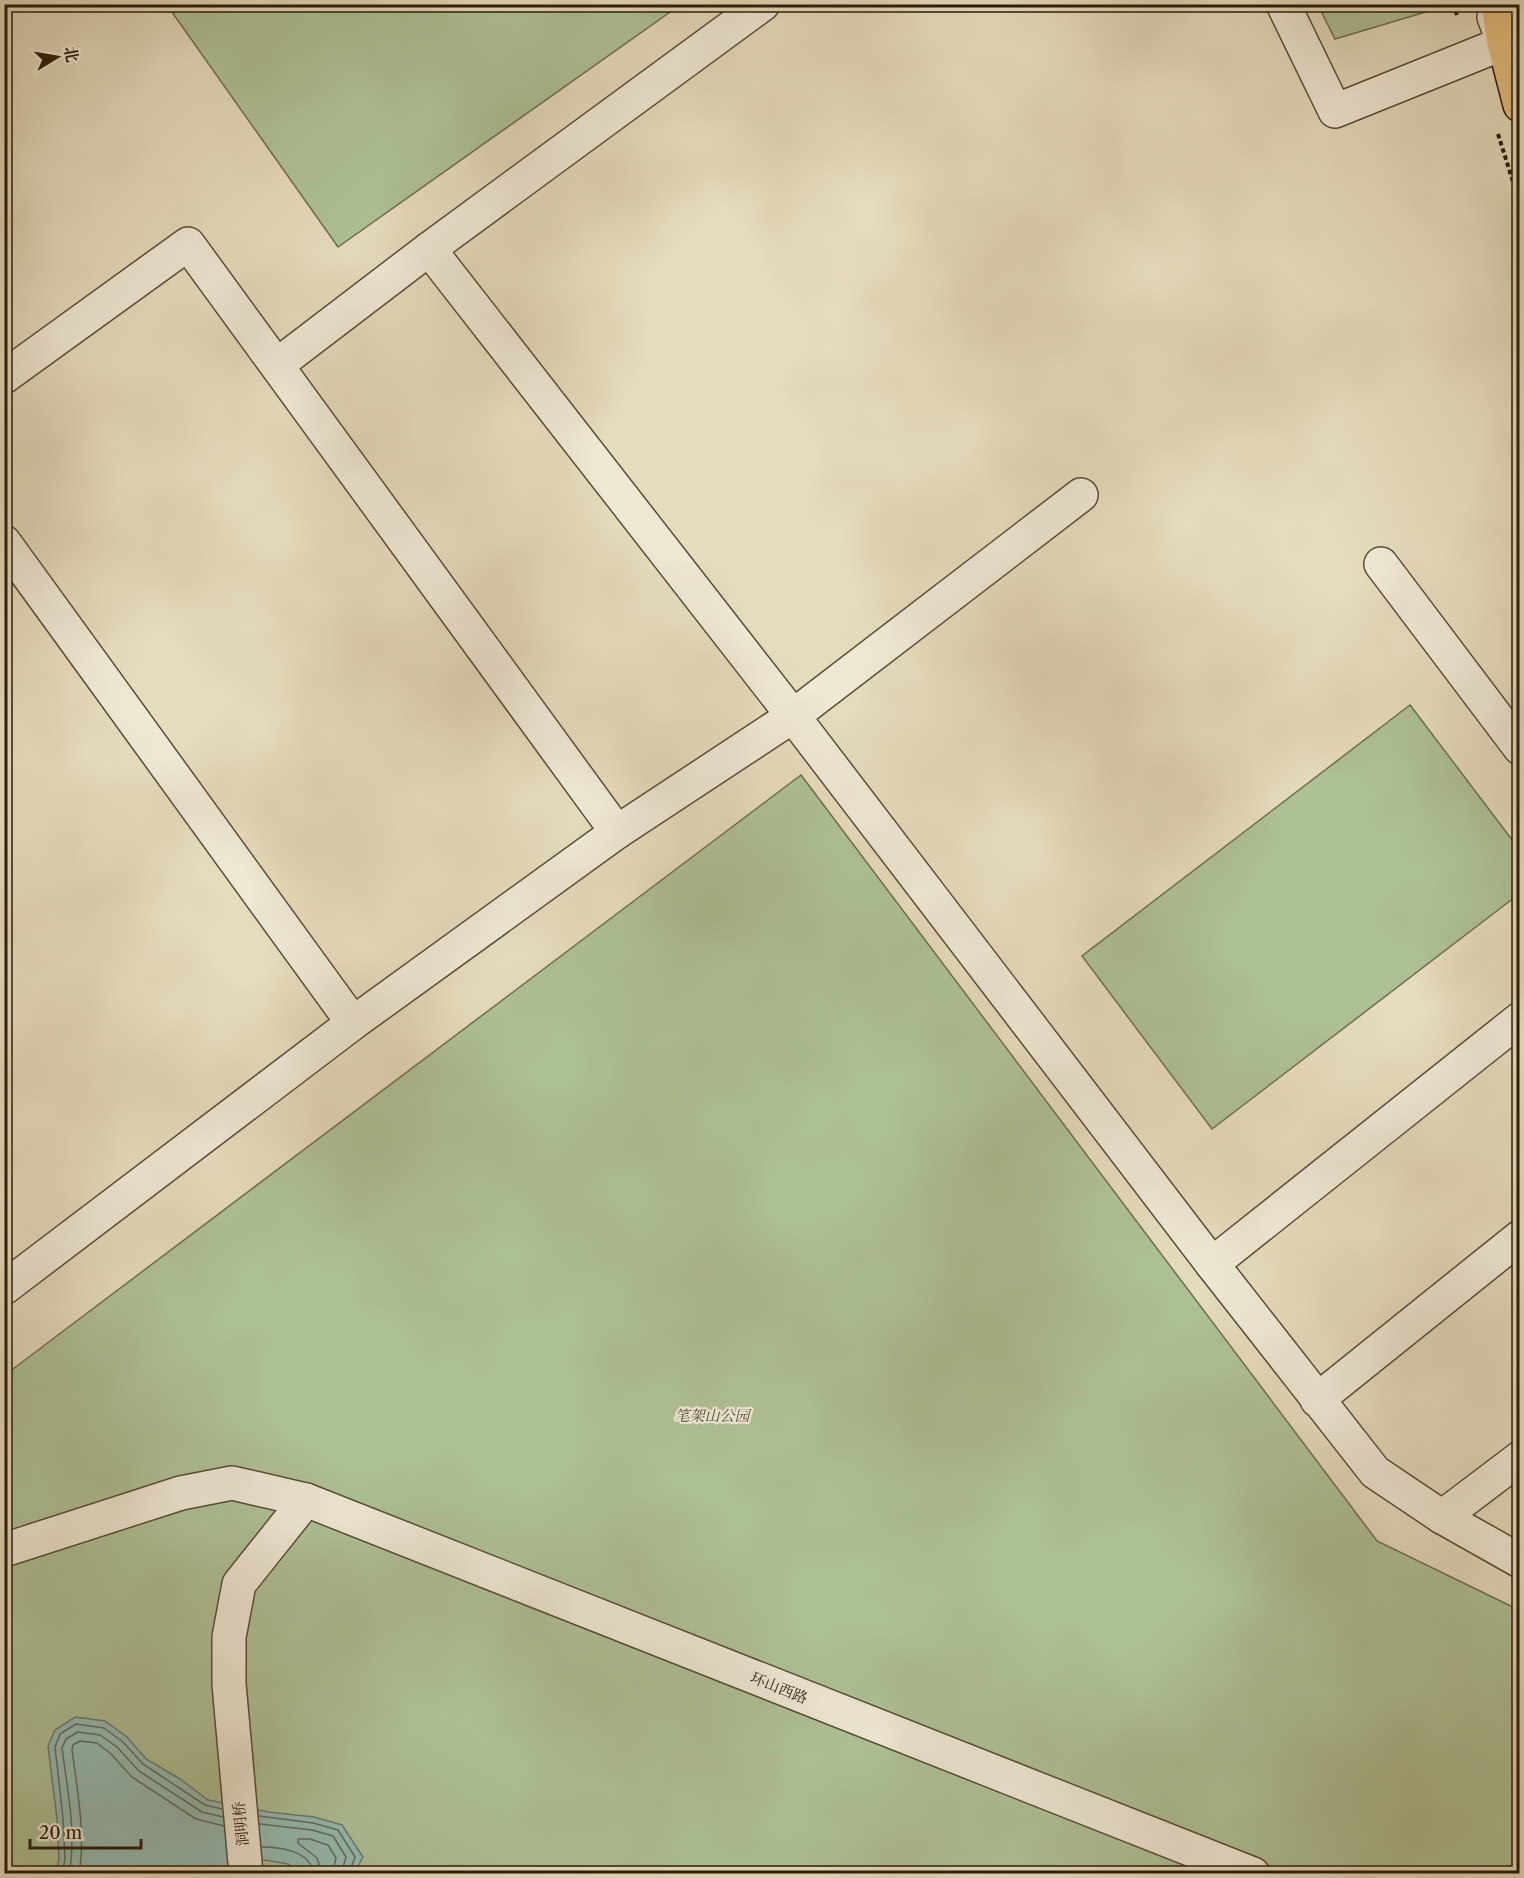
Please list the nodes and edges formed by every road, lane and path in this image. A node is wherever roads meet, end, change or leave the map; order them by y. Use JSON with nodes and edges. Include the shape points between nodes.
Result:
{"nodes":[{"id":1,"x":763,"y":4,"type":"edge"},
{"id":2,"x":1283,"y":4,"type":"edge"},
{"id":3,"x":1488,"y":4,"type":"edge"},
{"id":4,"x":1498,"y":4,"type":"edge"},
{"id":5,"x":1504,"y":43,"type":"junction"},
{"id":6,"x":1520,"y":105,"type":"edge"},
{"id":7,"x":1496,"y":128,"type":"dead end"},
{"id":8,"x":1520,"y":204,"type":"edge"},
{"id":9,"x":429,"y":249,"type":"junction"},
{"id":10,"x":277,"y":365,"type":"junction"},
{"id":11,"x":4,"y":377,"type":"edge"},
{"id":12,"x":1082,"y":495,"type":"dead end"},
{"id":13,"x":4,"y":542,"type":"edge"},
{"id":14,"x":1381,"y":564,"type":"dead end"},
{"id":15,"x":793,"y":716,"type":"junction"},
{"id":16,"x":1520,"y":748,"type":"edge"},
{"id":17,"x":617,"y":832,"type":"junction"},
{"id":18,"x":1520,"y":1019,"type":"edge"},
{"id":19,"x":353,"y":1023,"type":"junction"},
{"id":20,"x":1520,"y":1237,"type":"edge"},
{"id":21,"x":1212,"y":1264,"type":"junction"},
{"id":22,"x":4,"y":1288,"type":"edge"},
{"id":23,"x":1317,"y":1400,"type":"junction"},
{"id":24,"x":1520,"y":1458,"type":"edge"},
{"id":25,"x":306,"y":1500,"type":"junction"},
{"id":26,"x":1442,"y":1517,"type":"junction"},
{"id":27,"x":4,"y":1550,"type":"edge"},
{"id":28,"x":1520,"y":1561,"type":"edge"},
{"id":29,"x":246,"y":1874,"type":"edge"},
{"id":30,"x":1253,"y":1874,"type":"edge"}],
"edges":[{"from":1,"to":9,"type":"lane"},
{"from":2,"to":5,"type":"lane","via":[[1335,111]]},
{"from":3,"to":5,"type":"lane"},
{"from":4,"to":5,"type":"main road"},
{"from":5,"to":6,"type":"main road"},
{"from":7,"to":8,"type":"path"},
{"from":9,"to":10,"type":"lane"},
{"from":9,"to":15,"type":"lane"},
{"from":10,"to":11,"type":"lane","via":[[188,244]]},
{"from":10,"to":17,"type":"lane"},
{"from":12,"to":15,"type":"lane"},
{"from":13,"to":19,"type":"lane"},
{"from":14,"to":16,"type":"lane"},
{"from":15,"to":17,"type":"lane"},
{"from":15,"to":21,"type":"lane"},
{"from":17,"to":19,"type":"lane"},
{"from":18,"to":21,"type":"lane"},
{"from":19,"to":22,"type":"lane"},
{"from":20,"to":23,"type":"lane"},
{"from":21,"to":23,"type":"lane"},
{"from":23,"to":26,"type":"lane","via":[[1375,1472]]},
{"from":24,"to":26,"type":"lane"},
{"from":25,"to":27,"type":"lane","name":"环山西路","via":[[232,1483],[181,1493]]},
{"from":25,"to":29,"type":"lane","name":"洞明桥","via":[[239,1584],[229,1637],[229,1684]]},
{"from":25,"to":30,"type":"lane","name":"环山西路"},
{"from":26,"to":28,"type":"lane"}]}
